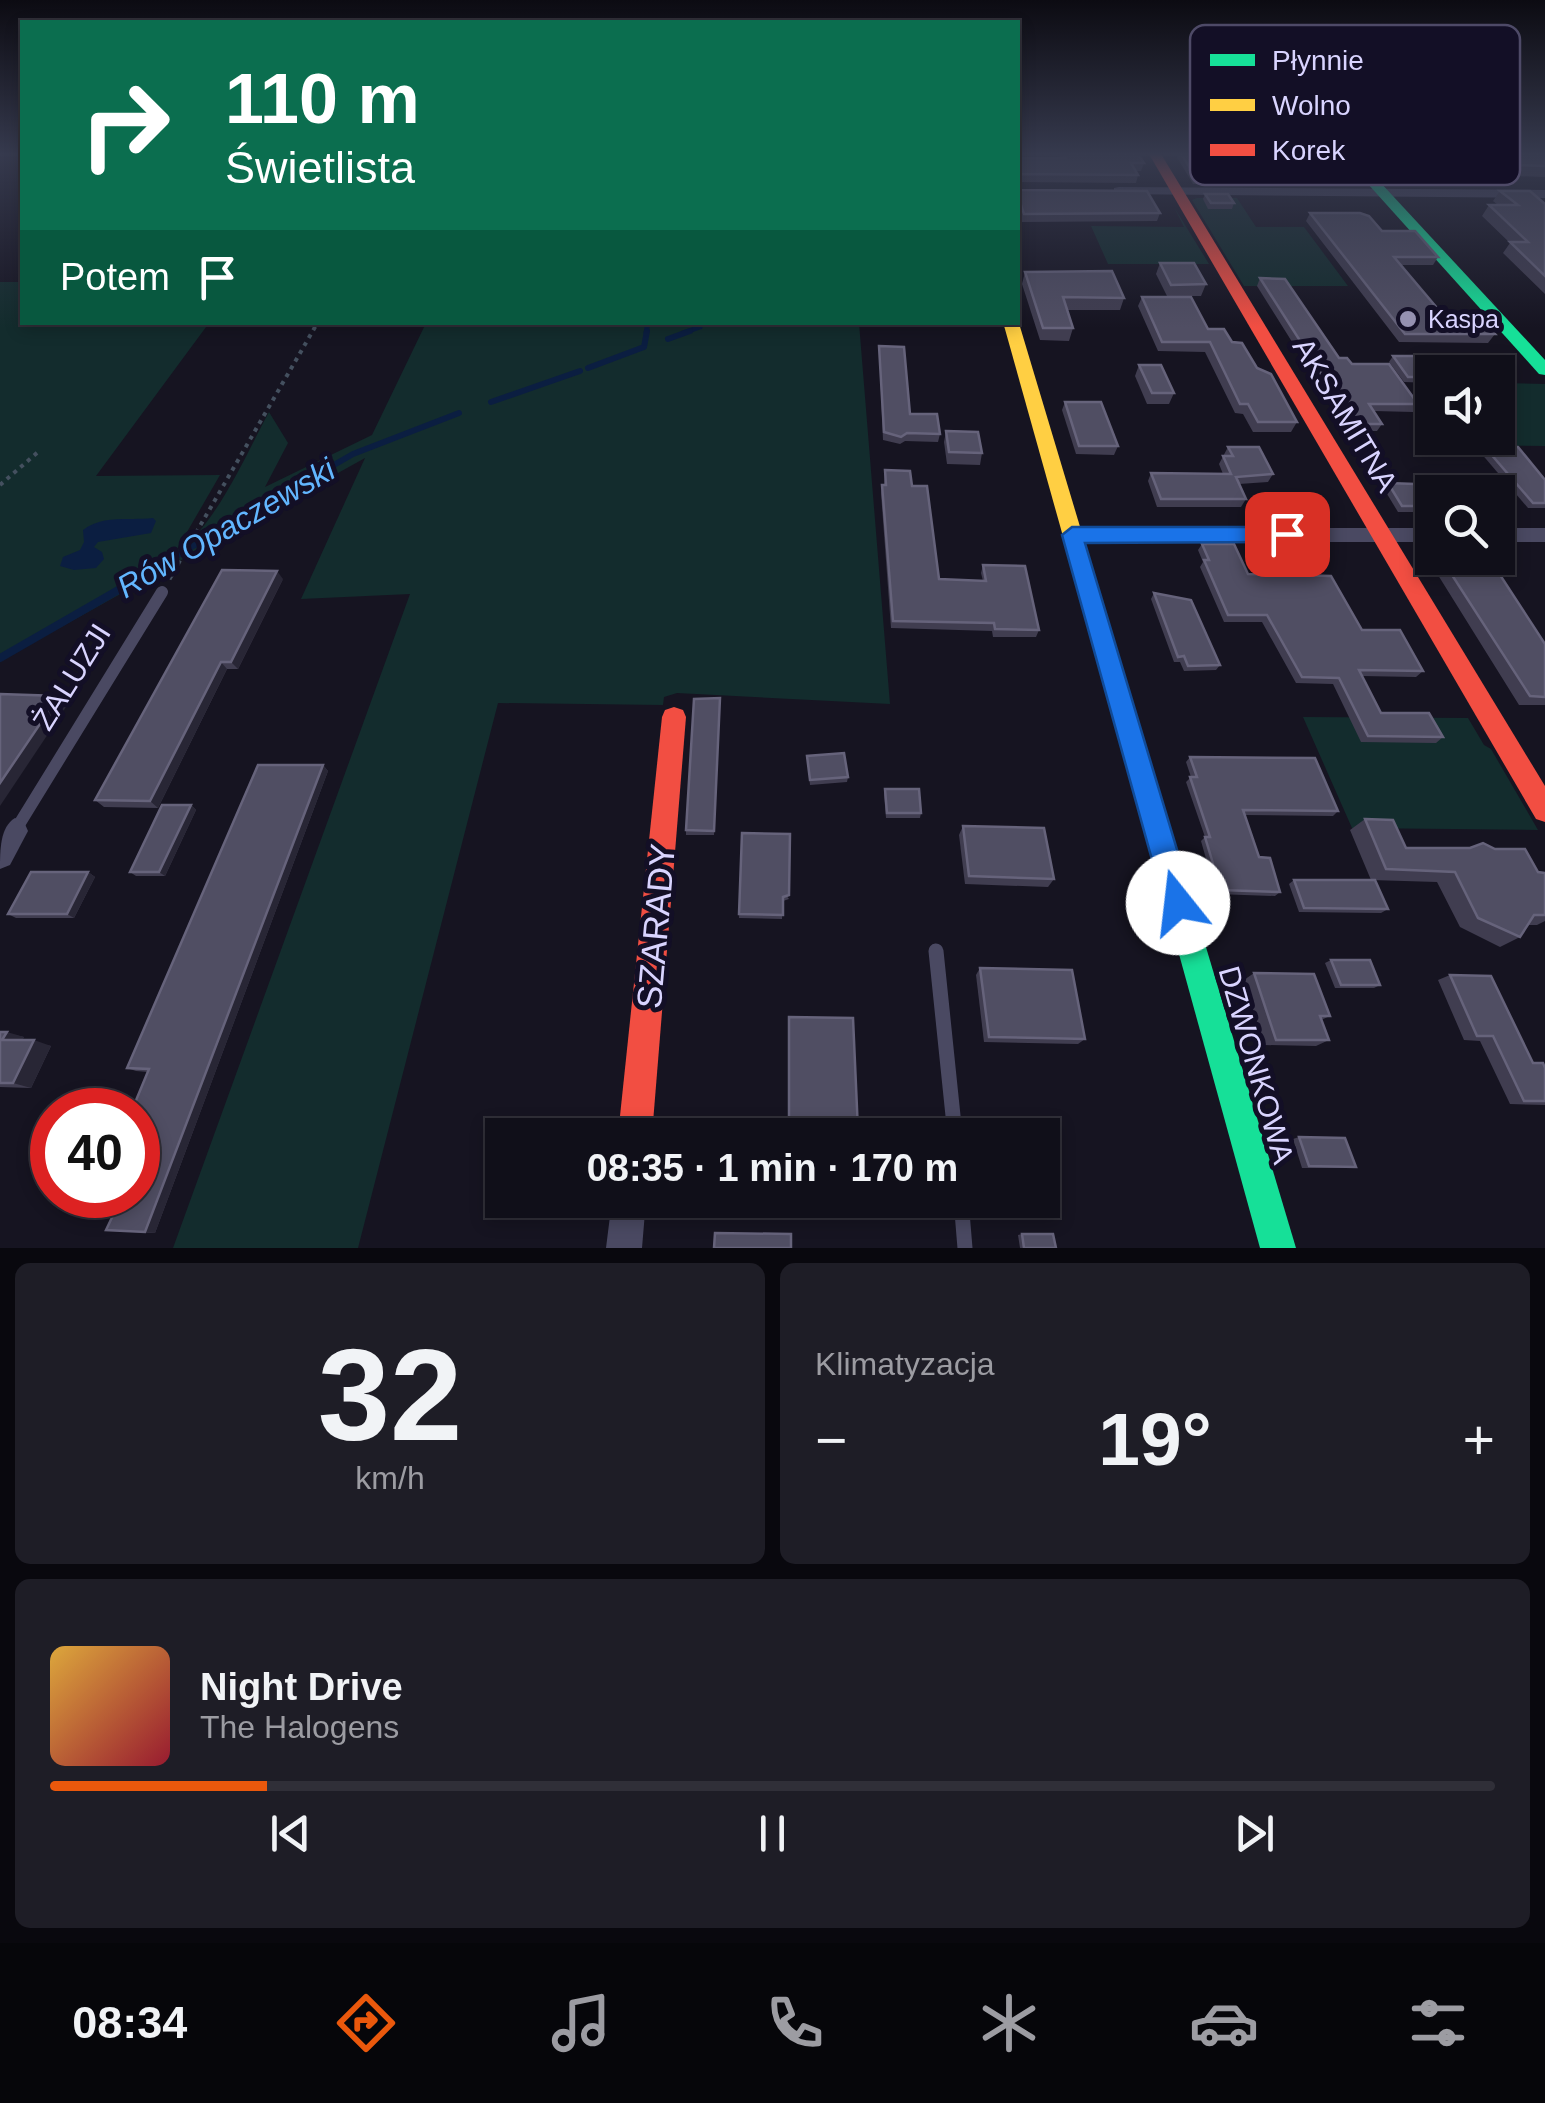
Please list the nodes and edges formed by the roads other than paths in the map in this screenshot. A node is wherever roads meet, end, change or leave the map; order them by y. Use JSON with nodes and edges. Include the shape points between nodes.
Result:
{"nodes":[{"id":1,"x":1190,"y":212,"type":"edge"},
{"id":2,"x":1400,"y":212,"type":"edge"},
{"id":3,"x":1012,"y":325,"type":"edge"},
{"id":4,"x":1545,"y":370,"type":"edge"},
{"id":5,"x":1381,"y":534,"type":"junction"},
{"id":6,"x":1072,"y":535,"type":"junction"},
{"id":7,"x":1415,"y":535,"type":"edge"},
{"id":8,"x":1515,"y":535,"type":"edge"},
{"id":9,"x":1545,"y":535,"type":"edge"},
{"id":10,"x":162,"y":592,"type":"road end"},
{"id":11,"x":674,"y":717,"type":"dead end"},
{"id":12,"x":1545,"y":810,"type":"edge"},
{"id":13,"x":15,"y":831,"type":"joint"},
{"id":14,"x":0,"y":856,"type":"edge"},
{"id":15,"x":936,"y":951,"type":"dead end"},
{"id":16,"x":637,"y":1118,"type":"edge"},
{"id":17,"x":953,"y":1118,"type":"edge"},
{"id":18,"x":626,"y":1218,"type":"edge"},
{"id":19,"x":962,"y":1218,"type":"edge"},
{"id":20,"x":624,"y":1248,"type":"edge"},
{"id":21,"x":965,"y":1248,"type":"edge"},
{"id":22,"x":1278,"y":1248,"type":"edge"}],
"edges":[{"from":1,"to":5,"type":"street","name":"AKSAMITNA"},
{"from":2,"to":4,"type":"street"},
{"from":3,"to":6,"type":"street","name":"DZWONKOWA"},
{"from":5,"to":6,"type":"street"},
{"from":5,"to":7,"type":"street"},
{"from":5,"to":12,"type":"street","name":"AKSAMITNA"},
{"from":6,"to":22,"type":"street","name":"DZWONKOWA"},
{"from":8,"to":9,"type":"street"},
{"from":10,"to":13,"type":"lane","name":"ŻALUZJI"},
{"from":11,"to":16,"type":"street","name":"SZARADY"},
{"from":13,"to":14,"type":"street","name":"ŻALUZJI"},
{"from":15,"to":17,"type":"lane"},
{"from":18,"to":20,"type":"street"},
{"from":19,"to":21,"type":"lane"}]}
